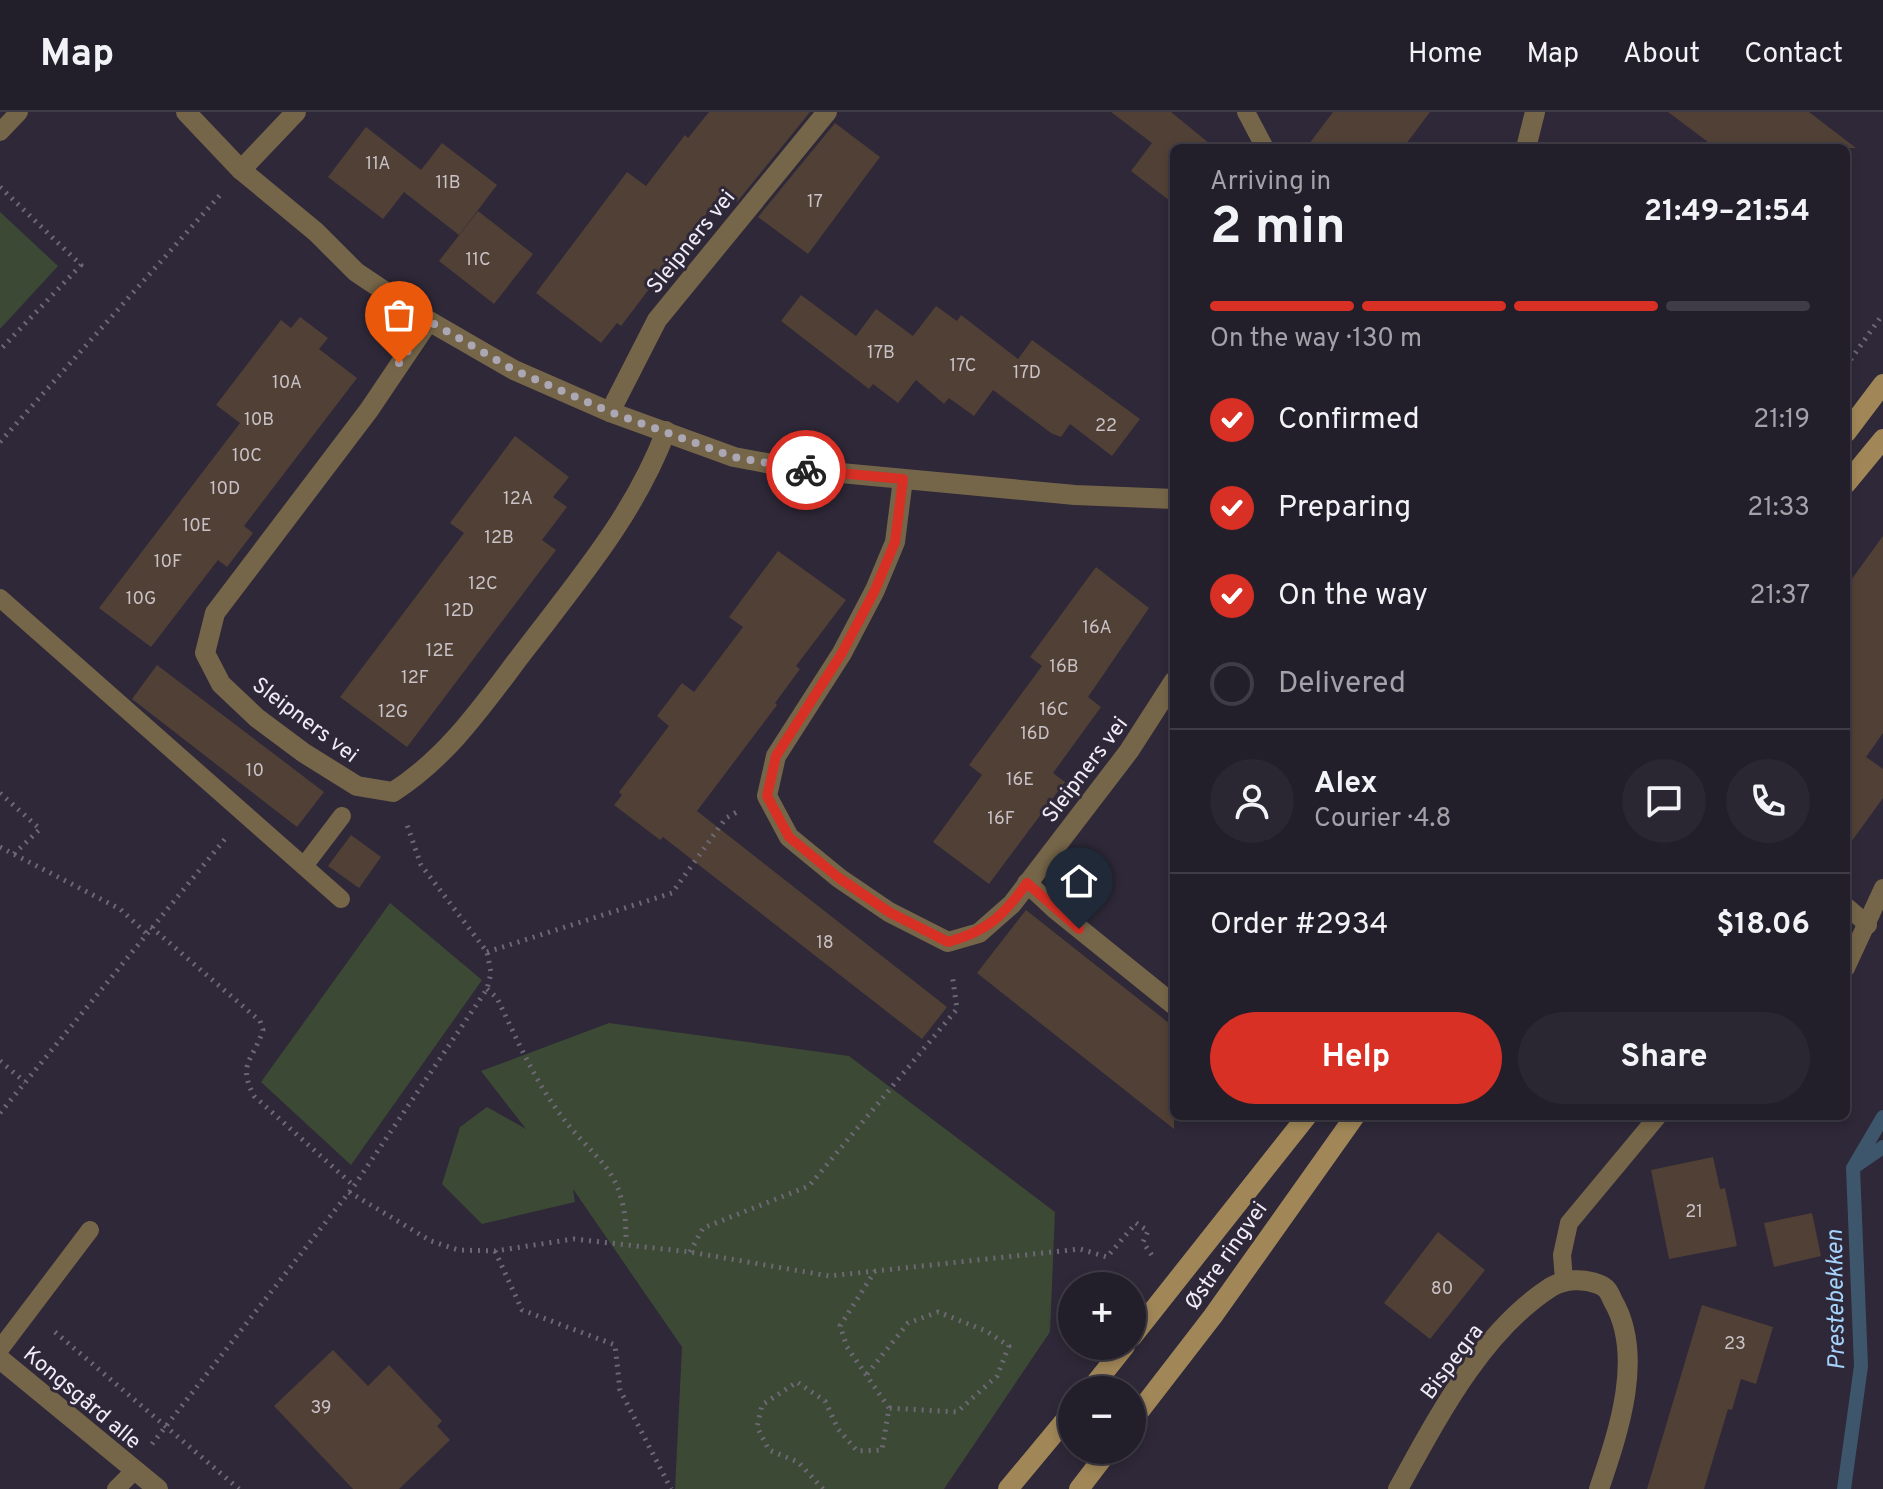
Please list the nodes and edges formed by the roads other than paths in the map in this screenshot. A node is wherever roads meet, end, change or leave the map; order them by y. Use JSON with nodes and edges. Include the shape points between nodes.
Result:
{"nodes":[{"id":1,"x":19,"y":112,"type":"edge"},
{"id":2,"x":186,"y":112,"type":"edge"},
{"id":3,"x":296,"y":112,"type":"edge"},
{"id":4,"x":827,"y":112,"type":"edge"},
{"id":5,"x":1246,"y":112,"type":"edge"},
{"id":6,"x":1535,"y":112,"type":"edge"},
{"id":7,"x":0,"y":132,"type":"edge"},
{"id":8,"x":1263,"y":144,"type":"edge"},
{"id":9,"x":1527,"y":144,"type":"edge"},
{"id":10,"x":241,"y":170,"type":"junction"},
{"id":11,"x":429,"y":321,"type":"junction"},
{"id":12,"x":1883,"y":384,"type":"edge"},
{"id":13,"x":610,"y":412,"type":"junction"},
{"id":14,"x":1850,"y":428,"type":"edge"},
{"id":15,"x":666,"y":431,"type":"junction"},
{"id":16,"x":1883,"y":439,"type":"edge"},
{"id":17,"x":903,"y":479,"type":"junction"},
{"id":18,"x":1850,"y":479,"type":"edge"},
{"id":19,"x":1170,"y":499,"type":"edge"},
{"id":20,"x":0,"y":598,"type":"edge"},
{"id":21,"x":1170,"y":687,"type":"edge"},
{"id":22,"x":342,"y":816,"type":"dead end"},
{"id":23,"x":304,"y":866,"type":"junction"},
{"id":24,"x":1027,"y":883,"type":"junction"},
{"id":25,"x":1883,"y":888,"type":"edge"},
{"id":26,"x":341,"y":899,"type":"dead end"},
{"id":27,"x":1850,"y":909,"type":"edge"},
{"id":28,"x":1868,"y":925,"type":"junction"},
{"id":29,"x":1850,"y":960,"type":"edge"},
{"id":30,"x":1170,"y":1002,"type":"edge"},
{"id":31,"x":1304,"y":1120,"type":"edge"},
{"id":32,"x":1352,"y":1120,"type":"edge"},
{"id":33,"x":1655,"y":1120,"type":"edge"},
{"id":34,"x":90,"y":1230,"type":"dead end"},
{"id":35,"x":1564,"y":1280,"type":"junction"},
{"id":36,"x":1146,"y":1319,"type":"edge"},
{"id":37,"x":0,"y":1349,"type":"edge"},
{"id":38,"x":0,"y":1359,"type":"edge"},
{"id":39,"x":1114,"y":1360,"type":"edge"},
{"id":40,"x":1101,"y":1376,"type":"edge"},
{"id":41,"x":1146,"y":1403,"type":"edge"},
{"id":42,"x":1058,"y":1431,"type":"edge"},
{"id":43,"x":1098,"y":1464,"type":"edge"},
{"id":44,"x":134,"y":1471,"type":"junction"},
{"id":45,"x":1018,"y":1486,"type":"edge"},
{"id":46,"x":116,"y":1489,"type":"edge"},
{"id":47,"x":158,"y":1489,"type":"edge"},
{"id":48,"x":1079,"y":1489,"type":"edge"},
{"id":49,"x":1398,"y":1489,"type":"edge"},
{"id":50,"x":1599,"y":1489,"type":"edge"}],
"edges":[{"from":1,"to":7,"type":"lane"},
{"from":2,"to":10,"type":"street"},
{"from":3,"to":10,"type":"street"},
{"from":4,"to":13,"type":"street","name":"Sleipners vei","via":[[657,320]]},
{"from":5,"to":8,"type":"lane"},
{"from":6,"to":9,"type":"street"},
{"from":10,"to":11,"type":"street","via":[[356,272]]},
{"from":11,"to":13,"type":"street","via":[[514,370]]},
{"from":11,"to":15,"type":"street","name":"Sleipners vei","via":[[369,410],[215,613],[205,653],[221,684],[257,718],[357,786],[393,792],[426,771],[459,736],[609,540],[649,476]]},
{"from":12,"to":14,"type":"main road"},
{"from":13,"to":15,"type":"street"},
{"from":15,"to":17,"type":"street","via":[[746,459]]},
{"from":16,"to":18,"type":"main road"},
{"from":17,"to":19,"type":"street"},
{"from":17,"to":24,"type":"street","name":"Sleipners vei","via":[[895,542],[875,590],[776,756],[767,796],[789,837],[839,878],[889,912],[948,942],[979,933]]},
{"from":20,"to":23,"type":"lane"},
{"from":21,"to":24,"type":"street","name":"Sleipners vei","via":[[1129,751]]},
{"from":22,"to":23,"type":"lane"},
{"from":23,"to":26,"type":"lane"},
{"from":24,"to":30,"type":"street"},
{"from":25,"to":28,"type":"lane"},
{"from":27,"to":28,"type":"lane"},
{"from":28,"to":29,"type":"lane"},
{"from":31,"to":36,"type":"main road","name":"Østre ringvei"},
{"from":32,"to":41,"type":"main road","name":"Østre ringvei"},
{"from":33,"to":35,"type":"lane","via":[[1569,1223],[1562,1255]]},
{"from":34,"to":37,"type":"lane"},
{"from":35,"to":49,"type":"street","name":"Bispegra","via":[[1495,1338],[1449,1398]]},
{"from":35,"to":50,"type":"street","via":[[1606,1287],[1622,1315],[1627,1343],[1617,1438]]},
{"from":38,"to":44,"type":"street","name":"Kongsgård alle"},
{"from":39,"to":40,"type":"main road"},
{"from":42,"to":45,"type":"main road"},
{"from":43,"to":48,"type":"main road"},
{"from":44,"to":46,"type":"lane","name":"Kongsgård alle"},
{"from":44,"to":47,"type":"street","name":"Kongsgård alle"}]}
